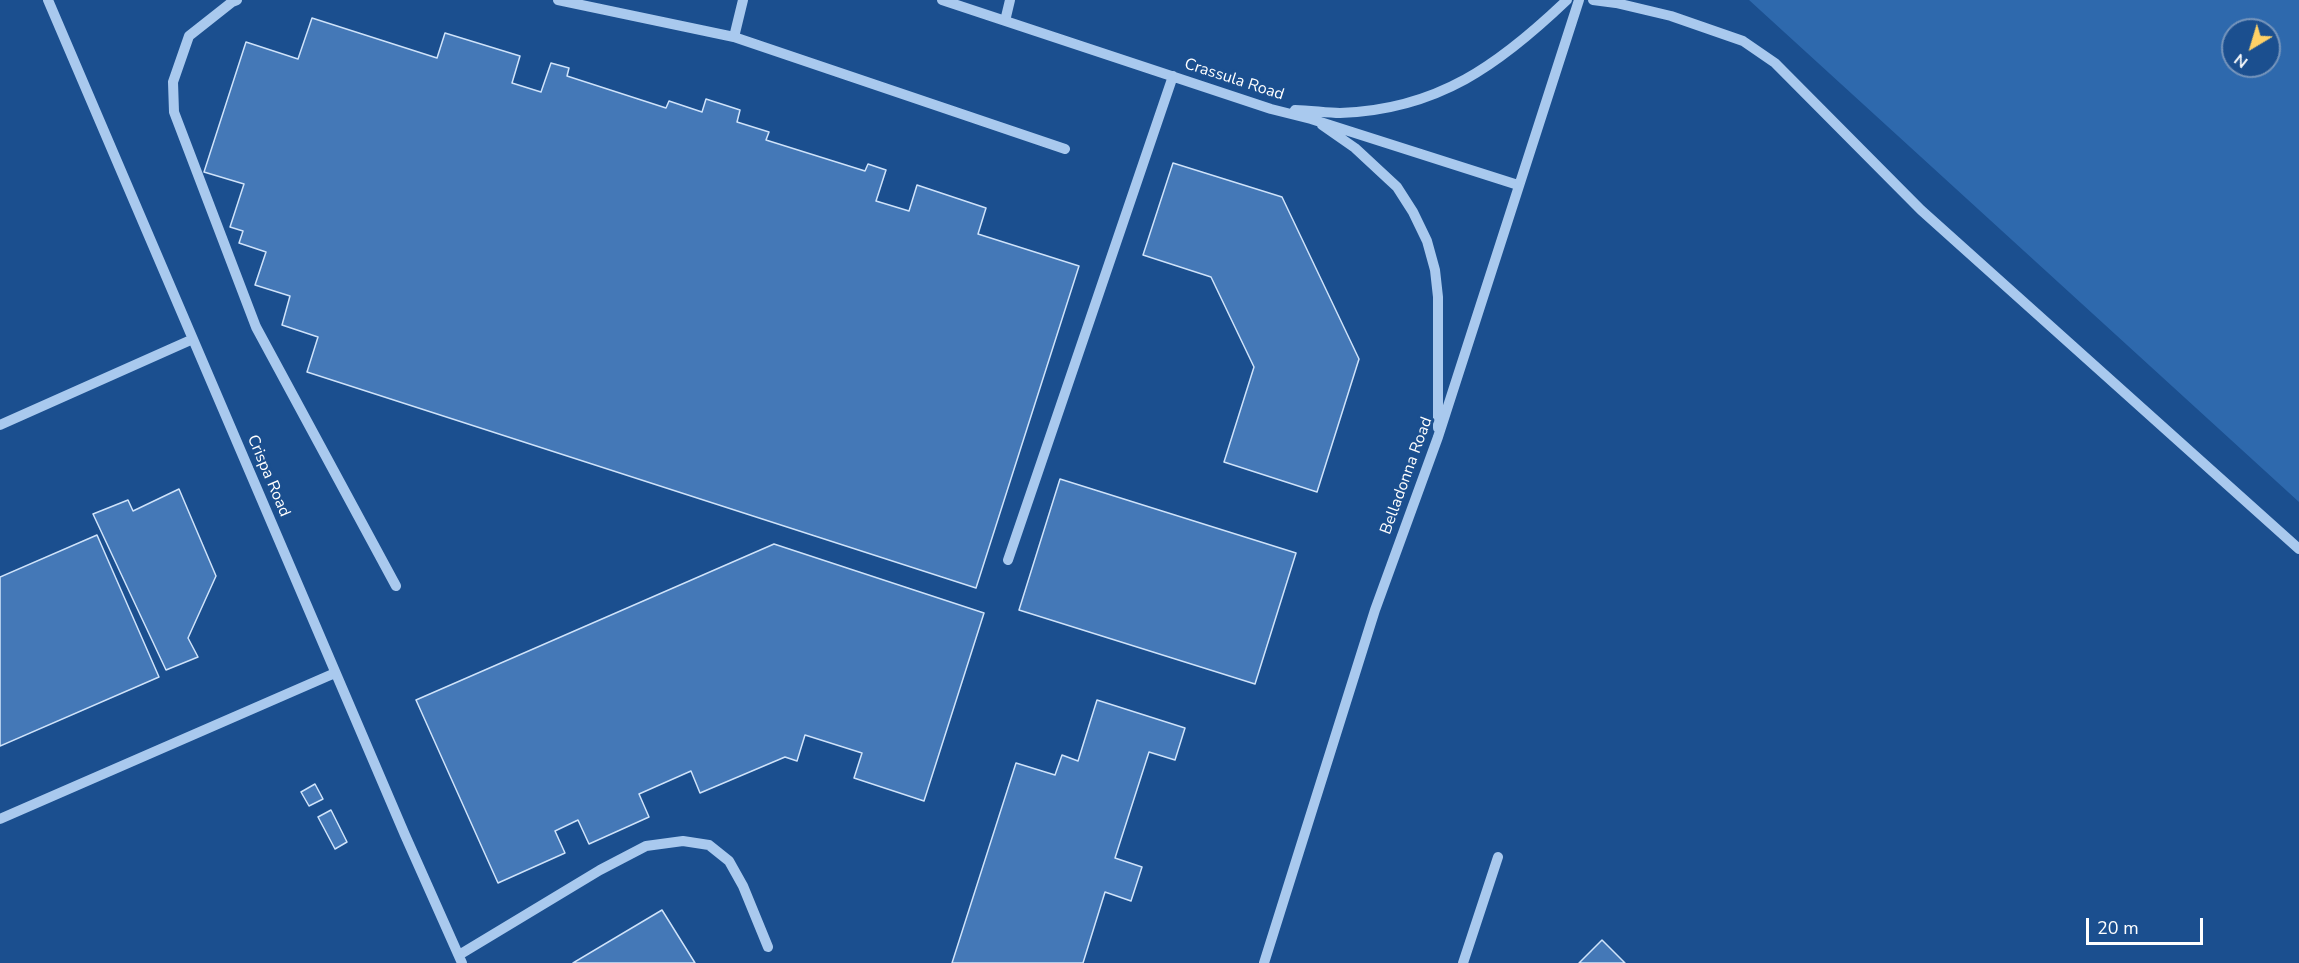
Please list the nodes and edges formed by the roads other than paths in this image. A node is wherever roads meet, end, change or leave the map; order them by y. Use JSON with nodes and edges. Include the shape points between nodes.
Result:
{"nodes":[{"id":1,"x":48,"y":0,"type":"edge"},
{"id":2,"x":237,"y":0,"type":"edge"},
{"id":3,"x":558,"y":0,"type":"edge"},
{"id":4,"x":743,"y":0,"type":"edge"},
{"id":5,"x":942,"y":0,"type":"edge"},
{"id":6,"x":1010,"y":0,"type":"edge"},
{"id":7,"x":1567,"y":0,"type":"edge"},
{"id":8,"x":1579,"y":0,"type":"edge"},
{"id":9,"x":1593,"y":0,"type":"edge"},
{"id":10,"x":1005,"y":21,"type":"junction"},
{"id":11,"x":734,"y":37,"type":"junction"},
{"id":12,"x":1173,"y":76,"type":"junction"},
{"id":13,"x":1271,"y":109,"type":"junction"},
{"id":14,"x":1311,"y":119,"type":"junction"},
{"id":15,"x":1065,"y":149,"type":"dead end"},
{"id":16,"x":1518,"y":185,"type":"junction"},
{"id":17,"x":194,"y":339,"type":"junction"},
{"id":18,"x":0,"y":424,"type":"edge"},
{"id":19,"x":1438,"y":437,"type":"junction"},
{"id":20,"x":2299,"y":549,"type":"edge"},
{"id":21,"x":1008,"y":560,"type":"dead end"},
{"id":22,"x":396,"y":586,"type":"dead end"},
{"id":23,"x":335,"y":673,"type":"junction"},
{"id":24,"x":0,"y":819,"type":"edge"},
{"id":25,"x":1498,"y":857,"type":"dead end"},
{"id":26,"x":768,"y":947,"type":"dead end"},
{"id":27,"x":461,"y":959,"type":"edge"},
{"id":28,"x":1264,"y":963,"type":"edge"},
{"id":29,"x":1463,"y":963,"type":"edge"}],
"edges":[{"from":1,"to":17,"type":"street","name":"Crispa Road"},
{"from":2,"to":22,"type":"street","via":[[189,36],[172,82],[174,112],[256,327]]},
{"from":3,"to":11,"type":"street"},
{"from":4,"to":11,"type":"street"},
{"from":5,"to":10,"type":"street","name":"Crassula Road"},
{"from":6,"to":10,"type":"street"},
{"from":7,"to":13,"type":"street","via":[[1488,67],[1450,89],[1370,111]]},
{"from":8,"to":16,"type":"street","name":"Belladonna Road"},
{"from":9,"to":20,"type":"street","via":[[1671,16],[1743,41],[1774,63],[1921,210]]},
{"from":10,"to":12,"type":"street","name":"Crassula Road"},
{"from":11,"to":15,"type":"street"},
{"from":12,"to":13,"type":"street","name":"Crassula Road"},
{"from":12,"to":21,"type":"street"},
{"from":13,"to":14,"type":"street","name":"Crassula Road"},
{"from":14,"to":16,"type":"street","name":"Crassula Road"},
{"from":14,"to":19,"type":"street","via":[[1379,168],[1397,187],[1427,241],[1438,297]]},
{"from":16,"to":19,"type":"street","name":"Belladonna Road"},
{"from":17,"to":18,"type":"street"},
{"from":17,"to":23,"type":"street","name":"Crispa Road"},
{"from":19,"to":28,"type":"street","name":"Belladonna Road","via":[[1375,609]]},
{"from":23,"to":24,"type":"street"},
{"from":23,"to":27,"type":"street","name":"Crispa Road"},
{"from":25,"to":29,"type":"street"},
{"from":26,"to":27,"type":"street","via":[[729,861],[709,845],[683,841],[646,846],[600,870]]}]}
